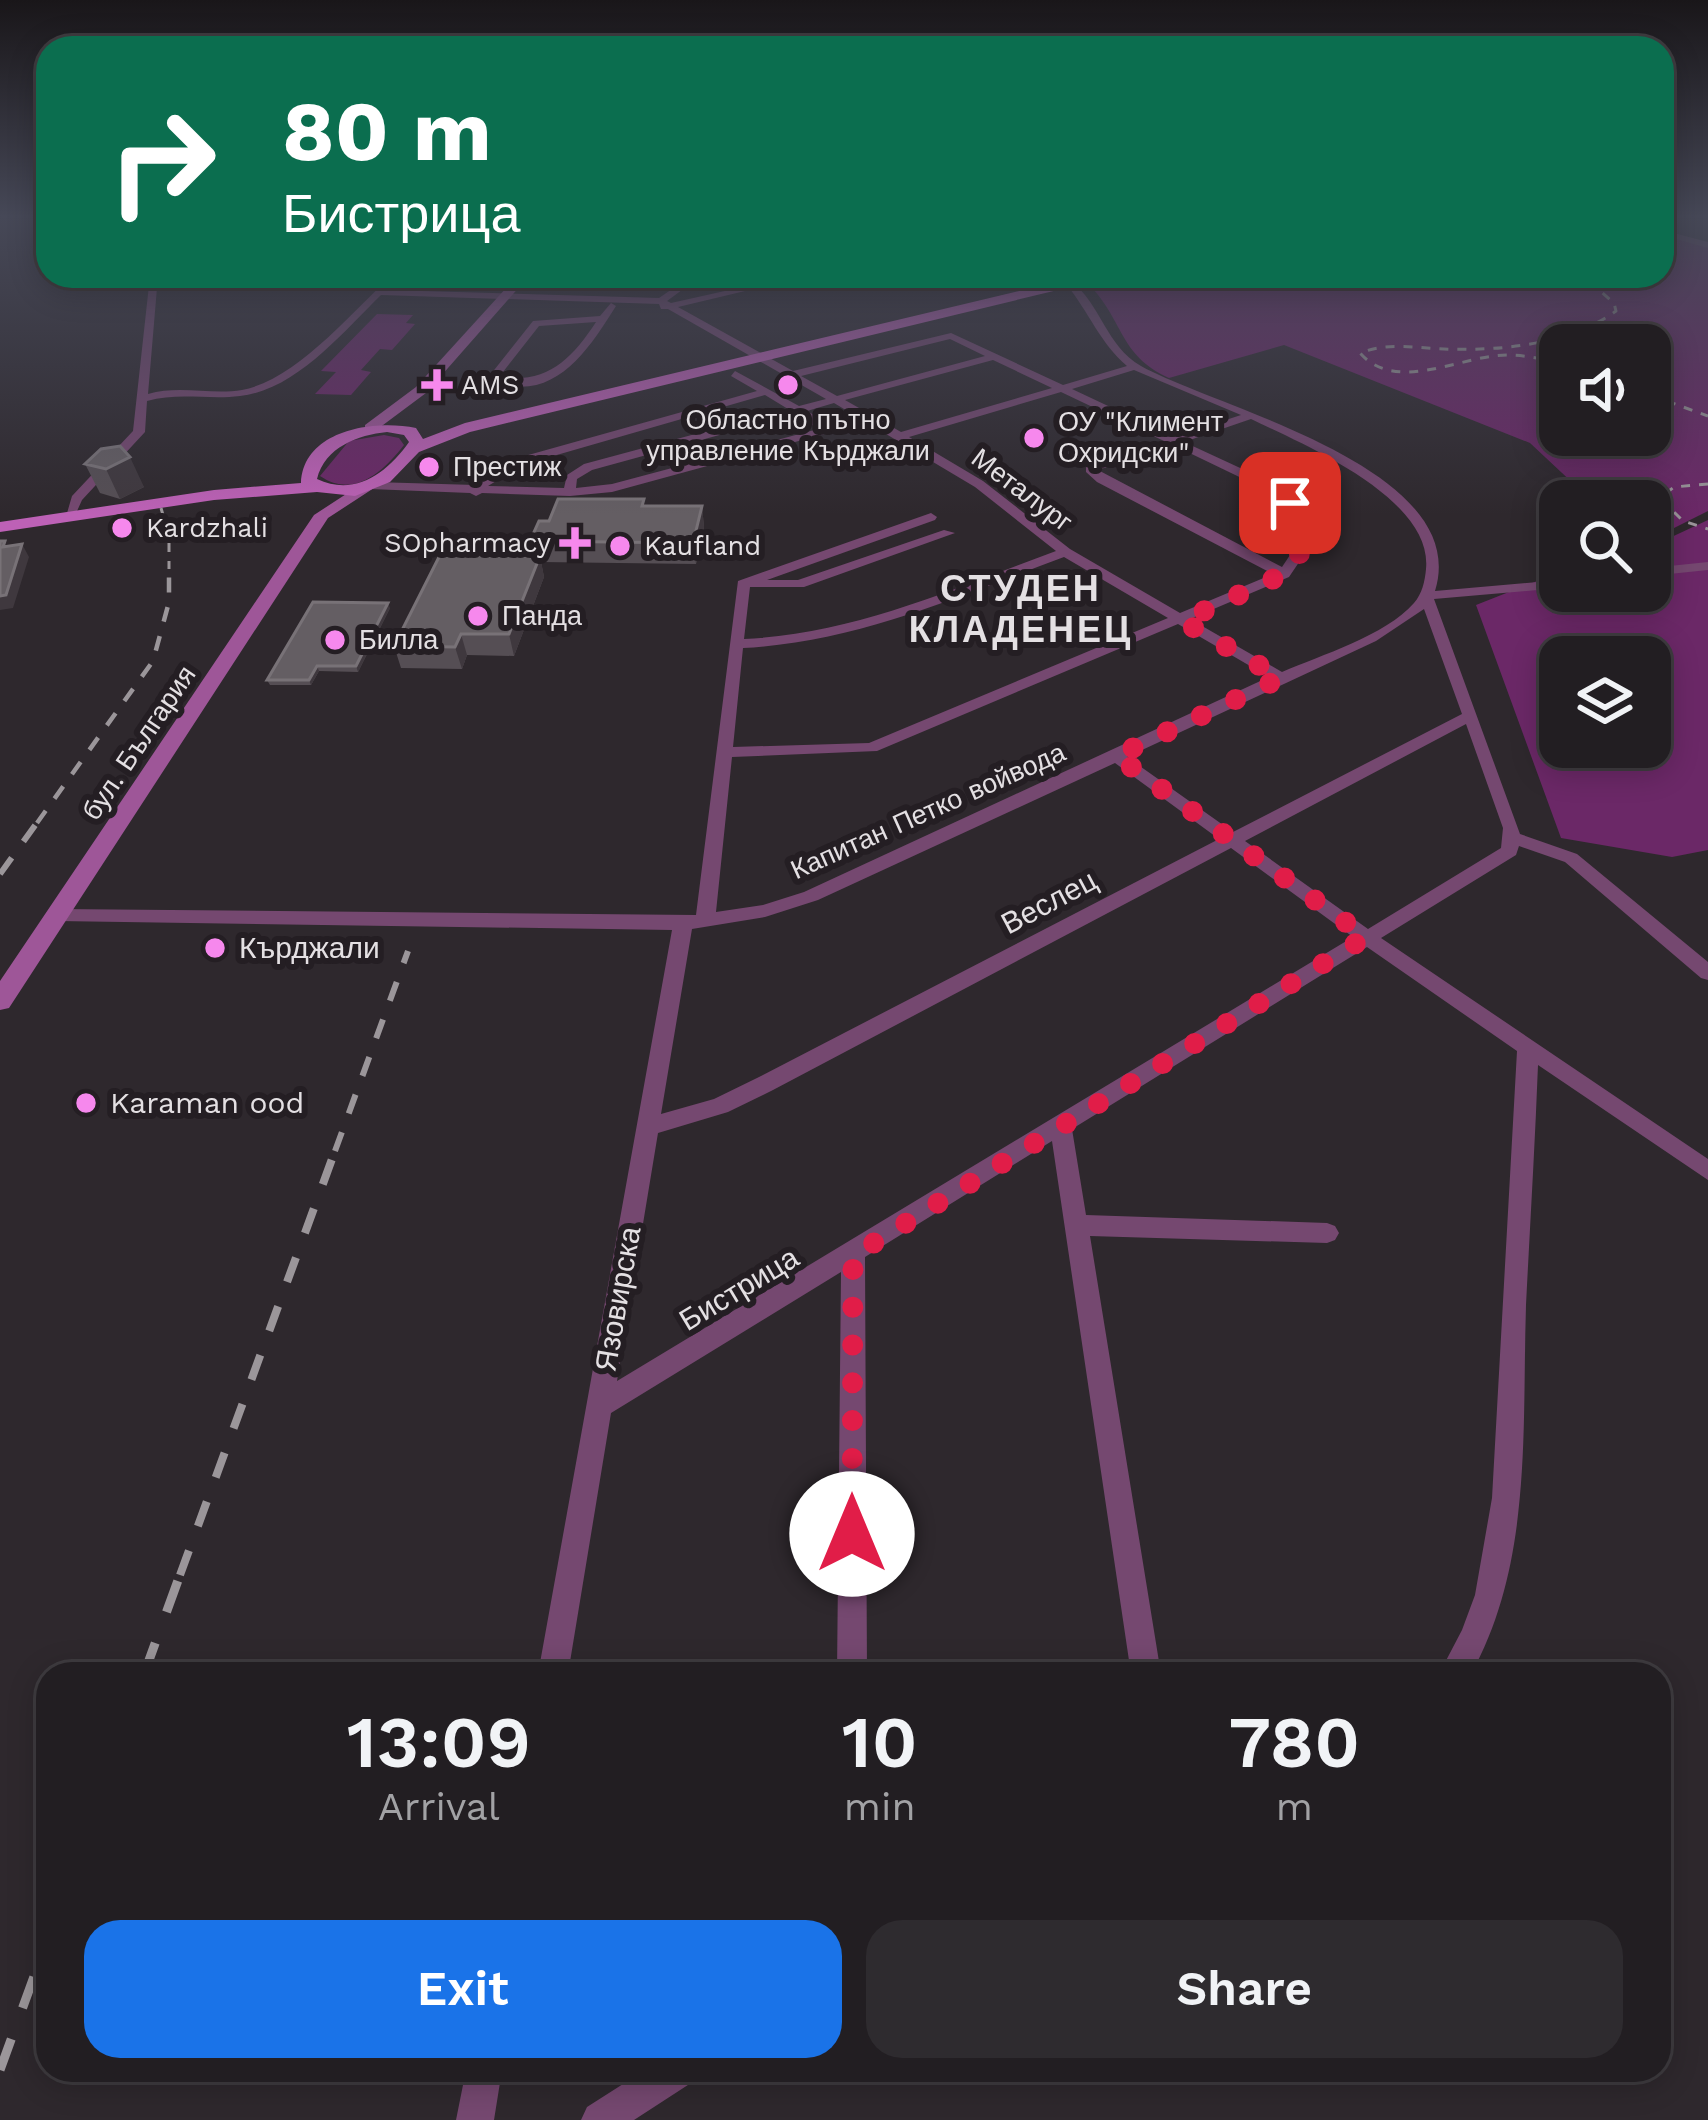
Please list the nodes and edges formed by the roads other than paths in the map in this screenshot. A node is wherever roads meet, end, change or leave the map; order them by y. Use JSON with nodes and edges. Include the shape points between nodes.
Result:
{"nodes":[{"id":1,"x":151,"y":317,"type":"edge"},
{"id":2,"x":349,"y":317,"type":"edge"},
{"id":3,"x":488,"y":317,"type":"edge"},
{"id":4,"x":689,"y":317,"type":"edge"},
{"id":5,"x":919,"y":317,"type":"edge"},
{"id":6,"x":1096,"y":317,"type":"edge"},
{"id":7,"x":602,"y":319,"type":"joint"},
{"id":8,"x":758,"y":356,"type":"junction"},
{"id":9,"x":995,"y":356,"type":"junction"},
{"id":10,"x":1135,"y":367,"type":"junction"},
{"id":11,"x":735,"y":374,"type":"dead end"},
{"id":12,"x":791,"y":375,"type":"junction"},
{"id":13,"x":145,"y":382,"type":"junction"},
{"id":14,"x":1060,"y":388,"type":"junction"},
{"id":15,"x":179,"y":390,"type":"junction"},
{"id":16,"x":421,"y":390,"type":"junction"},
{"id":17,"x":765,"y":392,"type":"junction"},
{"id":18,"x":145,"y":398,"type":"junction"},
{"id":19,"x":835,"y":399,"type":"junction"},
{"id":20,"x":797,"y":410,"type":"junction"},
{"id":21,"x":1247,"y":417,"type":"junction"},
{"id":22,"x":370,"y":428,"type":"junction"},
{"id":23,"x":900,"y":436,"type":"junction"},
{"id":24,"x":411,"y":437,"type":"junction"},
{"id":25,"x":1174,"y":442,"type":"junction"},
{"id":26,"x":316,"y":481,"type":"junction"},
{"id":27,"x":384,"y":484,"type":"junction"},
{"id":28,"x":476,"y":492,"type":"junction"},
{"id":29,"x":576,"y":492,"type":"junction"},
{"id":30,"x":322,"y":515,"type":"junction"},
{"id":31,"x":70,"y":517,"type":"junction"},
{"id":32,"x":931,"y":518,"type":"dead end"},
{"id":33,"x":0,"y":527,"type":"edge"},
{"id":34,"x":949,"y":533,"type":"dead end"},
{"id":35,"x":1065,"y":552,"type":"junction"},
{"id":36,"x":1708,"y":566,"type":"edge"},
{"id":37,"x":1671,"y":570,"type":"edge"},
{"id":38,"x":1284,"y":574,"type":"junction"},
{"id":39,"x":743,"y":584,"type":"junction"},
{"id":40,"x":1539,"y":586,"type":"edge"},
{"id":41,"x":1426,"y":596,"type":"junction"},
{"id":42,"x":1182,"y":621,"type":"junction"},
{"id":43,"x":736,"y":644,"type":"junction"},
{"id":44,"x":1281,"y":678,"type":"junction"},
{"id":45,"x":1471,"y":715,"type":"junction"},
{"id":46,"x":724,"y":752,"type":"junction"},
{"id":47,"x":1116,"y":756,"type":"junction"},
{"id":48,"x":1514,"y":838,"type":"junction"},
{"id":49,"x":1232,"y":840,"type":"junction"},
{"id":50,"x":57,"y":915,"type":"junction"},
{"id":51,"x":694,"y":923,"type":"junction"},
{"id":52,"x":1366,"y":937,"type":"junction"},
{"id":53,"x":1708,"y":973,"type":"edge"},
{"id":54,"x":0,"y":1001,"type":"edge"},
{"id":55,"x":1528,"y":1048,"type":"junction"},
{"id":56,"x":648,"y":1127,"type":"junction"},
{"id":57,"x":1061,"y":1127,"type":"junction"},
{"id":58,"x":1708,"y":1171,"type":"edge"},
{"id":59,"x":1076,"y":1225,"type":"junction"},
{"id":60,"x":1327,"y":1233,"type":"dead end"},
{"id":61,"x":853,"y":1256,"type":"junction"},
{"id":62,"x":599,"y":1406,"type":"junction"},
{"id":63,"x":555,"y":1662,"type":"edge"},
{"id":64,"x":852,"y":1662,"type":"edge"},
{"id":65,"x":1144,"y":1662,"type":"edge"},
{"id":66,"x":1463,"y":1662,"type":"edge"},
{"id":67,"x":482,"y":2082,"type":"edge"},
{"id":68,"x":659,"y":2082,"type":"edge"},
{"id":69,"x":475,"y":2120,"type":"edge"},
{"id":70,"x":600,"y":2120,"type":"edge"}],
"edges":[{"from":1,"to":13,"type":"street"},
{"from":2,"to":15,"type":"street","via":[[268,385],[224,395]]},
{"from":3,"to":16,"type":"street"},
{"from":4,"to":8,"type":"street","name":"Металург"},
{"from":5,"to":8,"type":"main road"},
{"from":6,"to":10,"type":"street","via":[[1111,346]]},
{"from":7,"to":7,"type":"street","via":[[554,377],[492,379],[536,323]]},
{"from":8,"to":12,"type":"street","name":"Металург"},
{"from":8,"to":24,"type":"main road"},
{"from":9,"to":12,"type":"street","via":[[939,336]]},
{"from":9,"to":14,"type":"street"},
{"from":9,"to":19,"type":"street"},
{"from":10,"to":14,"type":"street"},
{"from":10,"to":21,"type":"street"},
{"from":11,"to":17,"type":"street"},
{"from":12,"to":19,"type":"street","name":"Металург"},
{"from":13,"to":15,"type":"street"},
{"from":13,"to":18,"type":"street"},
{"from":14,"to":23,"type":"street"},
{"from":14,"to":25,"type":"street"},
{"from":15,"to":18,"type":"street"},
{"from":16,"to":22,"type":"street"},
{"from":16,"to":24,"type":"street"},
{"from":17,"to":20,"type":"street"},
{"from":17,"to":28,"type":"street","via":[[518,462]]},
{"from":18,"to":31,"type":"street","via":[[139,432],[76,499]]},
{"from":19,"to":20,"type":"street"},
{"from":19,"to":23,"type":"street","name":"Металург"},
{"from":20,"to":29,"type":"street","via":[[588,467],[571,478]]},
{"from":20,"to":29,"type":"street","via":[[824,431]]},
{"from":21,"to":25,"type":"street"},
{"from":21,"to":41,"type":"street","via":[[1346,462],[1407,504],[1435,558]]},
{"from":22,"to":24,"type":"main road"},
{"from":22,"to":26,"type":"main road","via":[[343,437]]},
{"from":23,"to":35,"type":"street","name":"Металург","via":[[980,484]]},
{"from":24,"to":27,"type":"main road"},
{"from":25,"to":38,"type":"street","via":[[1290,503],[1305,543]]},
{"from":25,"to":38,"type":"street","via":[[1090,470]]},
{"from":26,"to":27,"type":"main road"},
{"from":26,"to":30,"type":"street"},
{"from":26,"to":31,"type":"main road"},
{"from":27,"to":28,"type":"street"},
{"from":27,"to":30,"type":"street","name":"бул. България"},
{"from":28,"to":29,"type":"street"},
{"from":30,"to":50,"type":"street","name":"бул. България"},
{"from":31,"to":33,"type":"main road"},
{"from":32,"to":39,"type":"street"},
{"from":34,"to":39,"type":"street","via":[[799,584]]},
{"from":35,"to":42,"type":"street","name":"Металург"},
{"from":35,"to":43,"type":"street","via":[[835,634]]},
{"from":36,"to":37,"type":"street"},
{"from":38,"to":42,"type":"street"},
{"from":39,"to":43,"type":"street","name":"Язовирска"},
{"from":40,"to":41,"type":"street"},
{"from":41,"to":44,"type":"street","name":"Капитан Петко войвода","via":[[1406,617]]},
{"from":41,"to":45,"type":"street"},
{"from":42,"to":44,"type":"street","name":"Металург"},
{"from":42,"to":46,"type":"street","via":[[871,748]]},
{"from":43,"to":46,"type":"street","name":"Язовирска"},
{"from":44,"to":47,"type":"street","name":"Капитан Петко войвода"},
{"from":45,"to":48,"type":"street"},
{"from":45,"to":49,"type":"street","name":"Веслец"},
{"from":46,"to":51,"type":"street","name":"Язовирска"},
{"from":47,"to":49,"type":"street"},
{"from":47,"to":51,"type":"street","name":"Капитан Петко войвода","via":[[811,896]]},
{"from":48,"to":52,"type":"street","name":"Бистрица","via":[[1510,851]]},
{"from":48,"to":53,"type":"street","via":[[1570,858]]},
{"from":49,"to":52,"type":"street"},
{"from":49,"to":56,"type":"street","name":"Веслец","via":[[765,1084]]},
{"from":50,"to":51,"type":"street","name":"Капитан Петко войвода"},
{"from":50,"to":54,"type":"street","name":"бул. България"},
{"from":51,"to":56,"type":"street","name":"Язовирска"},
{"from":52,"to":55,"type":"street"},
{"from":52,"to":57,"type":"street","name":"Бистрица"},
{"from":55,"to":58,"type":"street"},
{"from":55,"to":66,"type":"street","via":[[1506,1477],[1492,1586]]},
{"from":56,"to":62,"type":"street","name":"Язовирска"},
{"from":57,"to":59,"type":"street"},
{"from":57,"to":61,"type":"street","name":"Бистрица"},
{"from":59,"to":60,"type":"street"},
{"from":59,"to":65,"type":"street"},
{"from":61,"to":62,"type":"street","name":"Бистрица"},
{"from":61,"to":64,"type":"street"},
{"from":62,"to":63,"type":"street","name":"Язовирска"},
{"from":67,"to":69,"type":"street"},
{"from":68,"to":70,"type":"street"}]}
